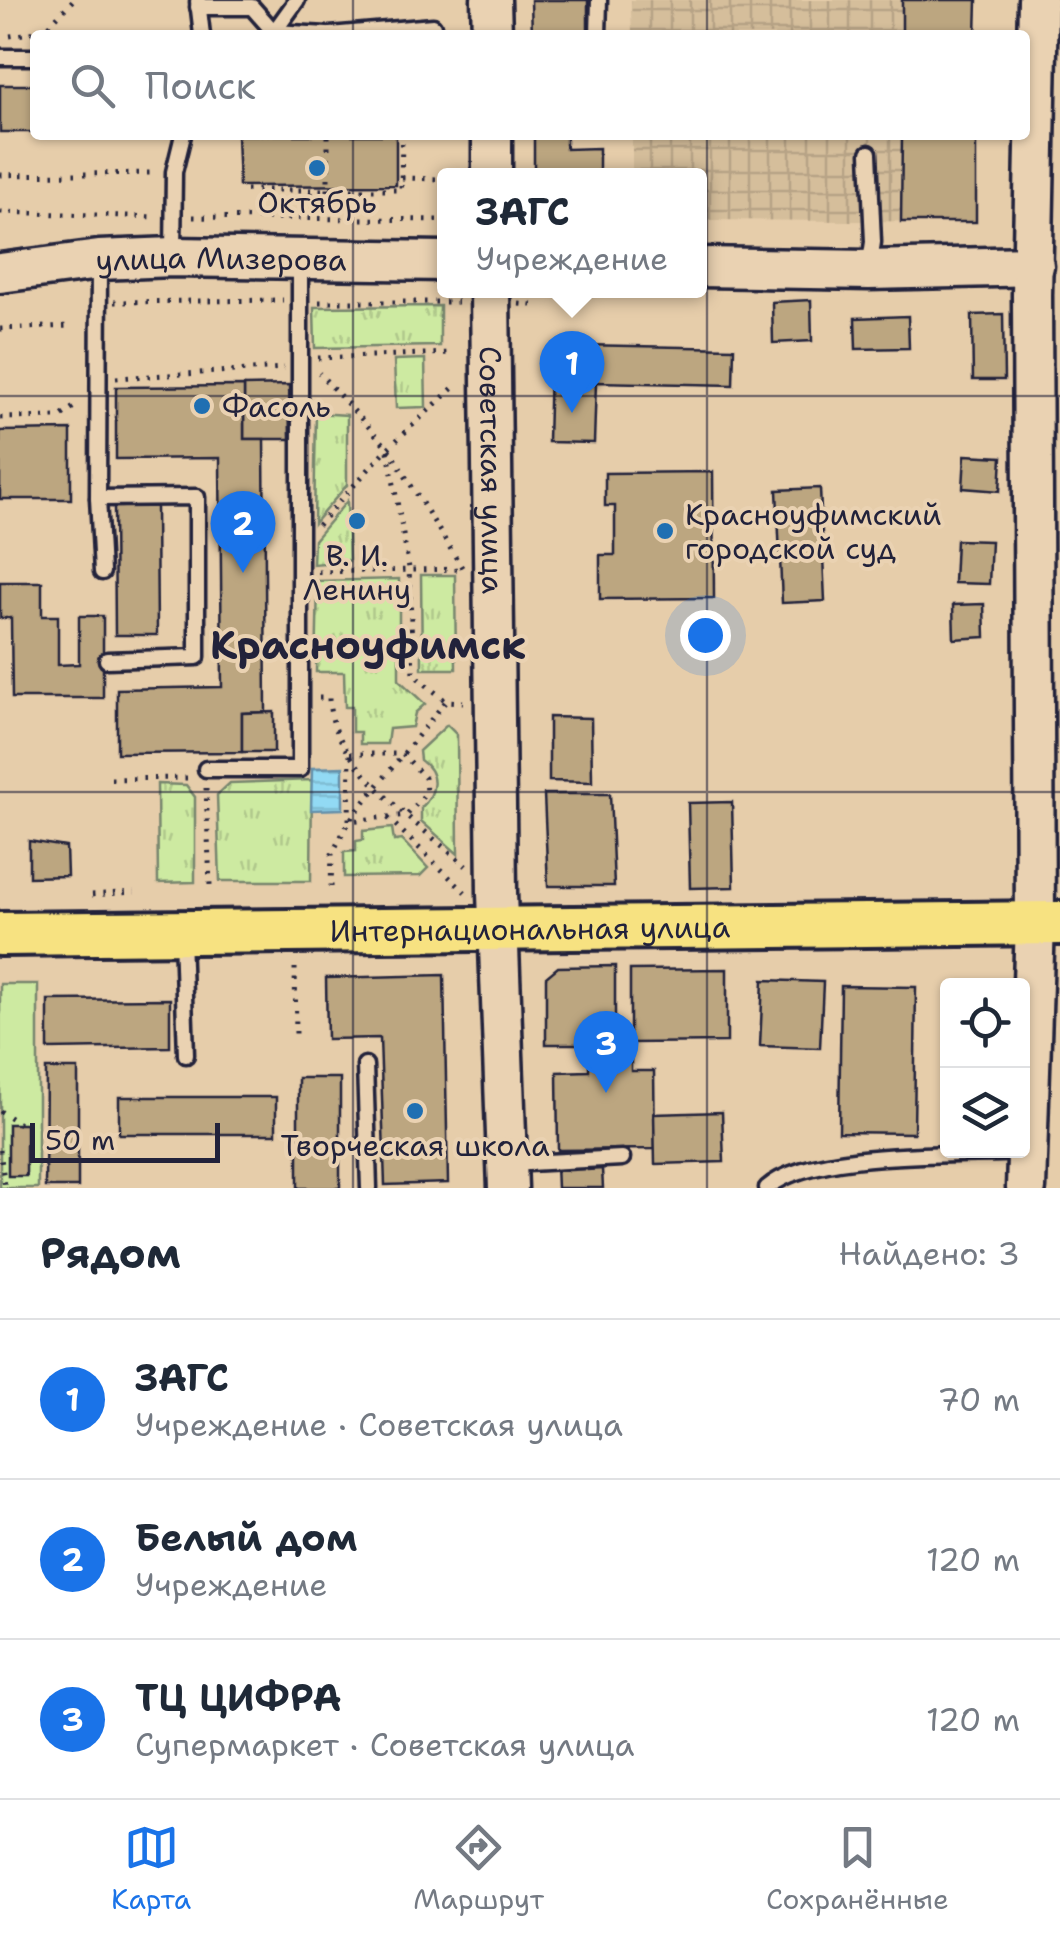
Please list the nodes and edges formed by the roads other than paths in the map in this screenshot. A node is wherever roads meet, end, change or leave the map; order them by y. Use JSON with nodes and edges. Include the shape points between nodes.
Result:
{"nodes":[{"id":1,"x":297,"y":0,"type":"edge"},
{"id":2,"x":491,"y":0,"type":"edge"},
{"id":3,"x":599,"y":0,"type":"edge"},
{"id":4,"x":1038,"y":0,"type":"edge"},
{"id":5,"x":198,"y":4,"type":"edge"},
{"id":6,"x":432,"y":26,"type":"dead end"},
{"id":7,"x":201,"y":30,"type":"edge"},
{"id":8,"x":272,"y":30,"type":"edge"},
{"id":9,"x":275,"y":30,"type":"edge"},
{"id":10,"x":386,"y":30,"type":"edge"},
{"id":11,"x":492,"y":30,"type":"edge"},
{"id":12,"x":598,"y":30,"type":"edge"},
{"id":13,"x":0,"y":57,"type":"edge"},
{"id":14,"x":30,"y":57,"type":"edge"},
{"id":15,"x":183,"y":140,"type":"edge"},
{"id":16,"x":492,"y":140,"type":"edge"},
{"id":17,"x":869,"y":153,"type":"dead end"},
{"id":18,"x":492,"y":168,"type":"edge"},
{"id":19,"x":173,"y":258,"type":"junction"},
{"id":20,"x":99,"y":260,"type":"junction"},
{"id":21,"x":437,"y":261,"type":"edge"},
{"id":22,"x":300,"y":262,"type":"junction"},
{"id":23,"x":1034,"y":266,"type":"junction"},
{"id":24,"x":707,"y":267,"type":"edge"},
{"id":25,"x":868,"y":270,"type":"junction"},
{"id":26,"x":0,"y":273,"type":"edge"},
{"id":27,"x":490,"y":298,"type":"edge"},
{"id":28,"x":98,"y":498,"type":"junction"},
{"id":29,"x":102,"y":572,"type":"dead end"},
{"id":30,"x":108,"y":660,"type":"dead end"},
{"id":31,"x":206,"y":769,"type":"dead end"},
{"id":32,"x":1047,"y":923,"type":"edge"},
{"id":33,"x":499,"y":928,"type":"junction"},
{"id":34,"x":182,"y":930,"type":"junction"},
{"id":35,"x":0,"y":934,"type":"edge"},
{"id":36,"x":186,"y":1054,"type":"dead end"},
{"id":37,"x":364,"y":1066,"type":"dead end"},
{"id":38,"x":622,"y":1158,"type":"dead end"},
{"id":39,"x":1026,"y":1170,"type":"edge"},
{"id":40,"x":508,"y":1176,"type":"edge"},
{"id":41,"x":369,"y":1188,"type":"edge"},
{"id":42,"x":767,"y":1188,"type":"edge"}],
"edges":[{"from":1,"to":9,"type":"lane"},
{"from":2,"to":11,"type":"main road"},
{"from":3,"to":12,"type":"lane"},
{"from":4,"to":23,"type":"main road"},
{"from":5,"to":7,"type":"lane"},
{"from":5,"to":8,"type":"lane","via":[[252,7]]},
{"from":6,"to":10,"type":"lane"},
{"from":13,"to":14,"type":"lane"},
{"from":15,"to":19,"type":"lane","via":[[174,172]]},
{"from":16,"to":18,"type":"main road"},
{"from":17,"to":25,"type":"lane"},
{"from":19,"to":20,"type":"main road","name":"улица Мизерова"},
{"from":19,"to":22,"type":"main road","name":"улица Мизерова"},
{"from":20,"to":26,"type":"main road","name":"улица Мизерова"},
{"from":20,"to":28,"type":"lane"},
{"from":21,"to":22,"type":"main road","name":"улица Мизерова"},
{"from":22,"to":31,"type":"lane","via":[[300,769]]},
{"from":23,"to":25,"type":"main road"},
{"from":23,"to":32,"type":"main road"},
{"from":24,"to":25,"type":"main road"},
{"from":27,"to":33,"type":"main road","name":"Советская улица"},
{"from":28,"to":29,"type":"lane"},
{"from":28,"to":30,"type":"lane","via":[[197,497],[197,657]]},
{"from":32,"to":33,"type":"main road","name":"Интернациональная улица"},
{"from":32,"to":39,"type":"main road"},
{"from":33,"to":34,"type":"main road","name":"Интернациональная улица"},
{"from":33,"to":40,"type":"main road","name":"Советская улица"},
{"from":34,"to":35,"type":"main road","name":"Интернациональная улица"},
{"from":34,"to":36,"type":"lane"},
{"from":37,"to":41,"type":"lane"},
{"from":38,"to":40,"type":"lane"},
{"from":39,"to":42,"type":"lane","via":[[865,1159],[814,1168]]}]}
